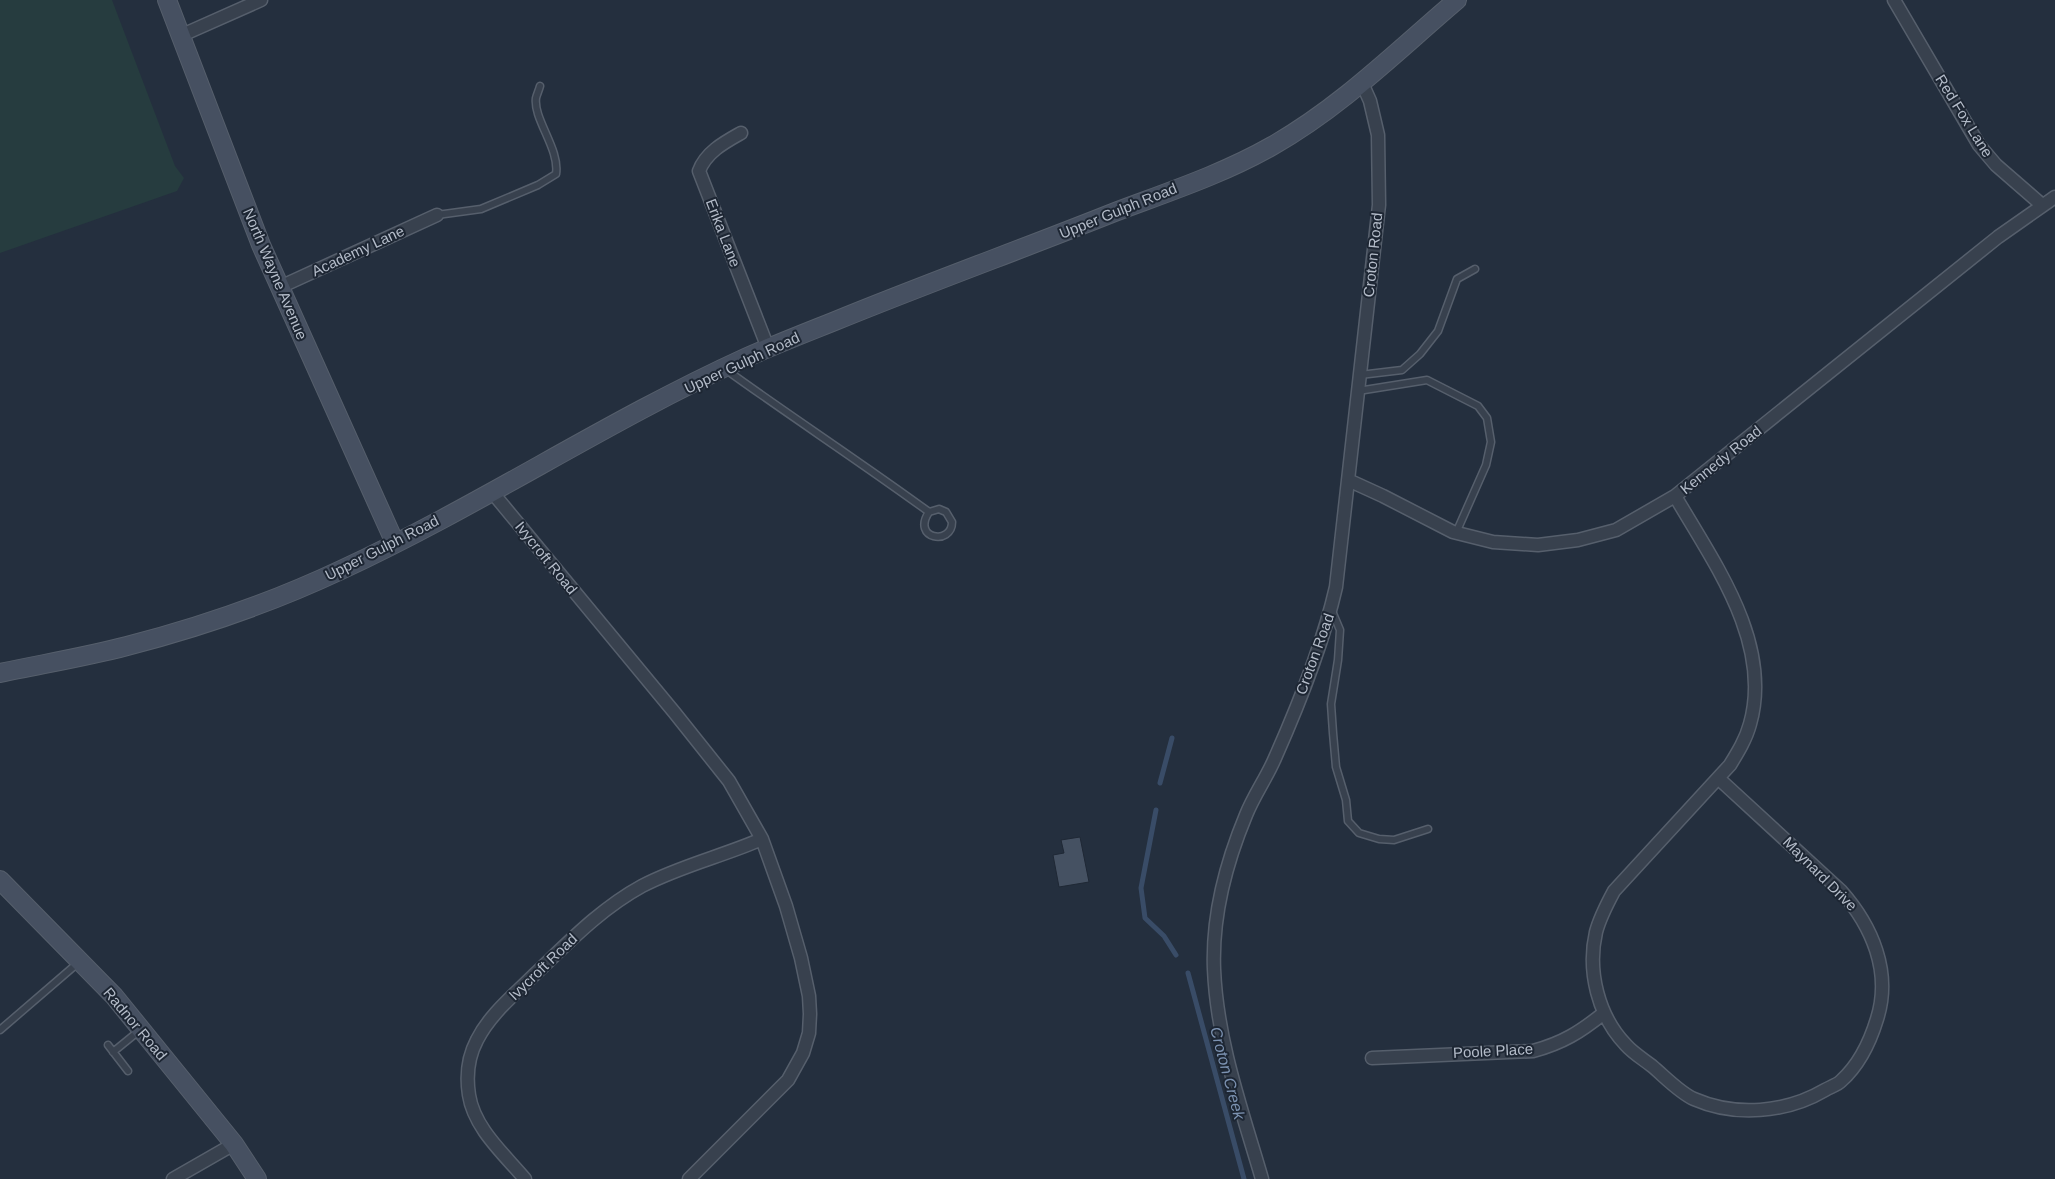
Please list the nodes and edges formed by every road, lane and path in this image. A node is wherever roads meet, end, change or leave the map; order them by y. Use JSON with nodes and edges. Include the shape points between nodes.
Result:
{"nodes":[{"id":1,"x":167,"y":0,"type":"edge"},
{"id":2,"x":261,"y":0,"type":"edge"},
{"id":3,"x":1457,"y":0,"type":"edge"},
{"id":4,"x":1894,"y":0,"type":"edge"},
{"id":5,"x":180,"y":36,"type":"junction"},
{"id":6,"x":1362,"y":83,"type":"junction"},
{"id":7,"x":540,"y":86,"type":"dead end"},
{"id":8,"x":741,"y":133,"type":"dead end"},
{"id":9,"x":2055,"y":197,"type":"edge"},
{"id":10,"x":2042,"y":205,"type":"junction"},
{"id":11,"x":436,"y":215,"type":"joint"},
{"id":12,"x":1476,"y":269,"type":"dead end"},
{"id":13,"x":280,"y":287,"type":"junction"},
{"id":14,"x":768,"y":348,"type":"junction"},
{"id":15,"x":724,"y":369,"type":"junction"},
{"id":16,"x":1360,"y":375,"type":"junction"},
{"id":17,"x":1358,"y":391,"type":"junction"},
{"id":18,"x":1348,"y":480,"type":"junction"},
{"id":19,"x":492,"y":492,"type":"junction"},
{"id":20,"x":1675,"y":496,"type":"junction"},
{"id":21,"x":929,"y":512,"type":"junction"},
{"id":22,"x":1456,"y":533,"type":"junction"},
{"id":23,"x":395,"y":543,"type":"junction"},
{"id":24,"x":1331,"y":610,"type":"junction"},
{"id":25,"x":0,"y":673,"type":"edge"},
{"id":26,"x":1718,"y":778,"type":"junction"},
{"id":27,"x":1428,"y":828,"type":"dead end"},
{"id":28,"x":762,"y":839,"type":"junction"},
{"id":29,"x":0,"y":880,"type":"edge"},
{"id":30,"x":80,"y":961,"type":"junction"},
{"id":31,"x":1604,"y":1013,"type":"junction"},
{"id":32,"x":141,"y":1029,"type":"junction"},
{"id":33,"x":0,"y":1030,"type":"edge"},
{"id":34,"x":108,"y":1045,"type":"dead end"},
{"id":35,"x":113,"y":1052,"type":"junction"},
{"id":36,"x":1372,"y":1058,"type":"dead end"},
{"id":37,"x":128,"y":1071,"type":"dead end"},
{"id":38,"x":234,"y":1144,"type":"junction"},
{"id":39,"x":173,"y":1179,"type":"edge"},
{"id":40,"x":257,"y":1179,"type":"edge"},
{"id":41,"x":525,"y":1179,"type":"edge"},
{"id":42,"x":689,"y":1179,"type":"edge"},
{"id":43,"x":1262,"y":1179,"type":"edge"}],
"edges":[{"from":1,"to":5,"type":"street","name":"North Wayne Avenue"},
{"from":2,"to":5,"type":"street"},
{"from":3,"to":6,"type":"street","name":"Upper Gulph Road"},
{"from":4,"to":10,"type":"street","name":"Red Fox Lane","via":[[1980,145],[1996,165]]},
{"from":5,"to":13,"type":"street","name":"North Wayne Avenue"},
{"from":6,"to":14,"type":"street","name":"Upper Gulph Road","via":[[1312,122],[1226,169]]},
{"from":6,"to":16,"type":"street","name":"Croton Road","via":[[1370,101],[1380,158],[1379,205]]},
{"from":7,"to":11,"type":"lane","via":[[536,99],[552,148],[556,174],[481,209]]},
{"from":8,"to":14,"type":"street","name":"Erika Lane","via":[[712,153],[700,171]]},
{"from":9,"to":10,"type":"street"},
{"from":10,"to":20,"type":"street","name":"Kennedy Road","via":[[1990,243]]},
{"from":11,"to":13,"type":"street","name":"Academy Lane"},
{"from":12,"to":16,"type":"lane","via":[[1458,279],[1438,331],[1420,354],[1402,370]]},
{"from":13,"to":23,"type":"street","name":"North Wayne Avenue"},
{"from":14,"to":15,"type":"street","name":"Upper Gulph Road"},
{"from":15,"to":19,"type":"street","name":"Upper Gulph Road"},
{"from":15,"to":21,"type":"lane","via":[[858,459]]},
{"from":16,"to":17,"type":"street","name":"Croton Road"},
{"from":17,"to":18,"type":"street","name":"Croton Road"},
{"from":17,"to":22,"type":"lane","via":[[1427,380],[1478,406],[1487,418],[1491,442],[1486,465]]},
{"from":18,"to":22,"type":"street","name":"Kennedy Road"},
{"from":18,"to":24,"type":"street","name":"Croton Road"},
{"from":19,"to":23,"type":"street","name":"Upper Gulph Road"},
{"from":19,"to":28,"type":"street","name":"Ivycroft Road","via":[[729,781]]},
{"from":20,"to":22,"type":"street","name":"Kennedy Road","via":[[1616,530],[1578,540],[1538,545],[1493,542]]},
{"from":20,"to":26,"type":"street","name":"Maynard Drive","via":[[1730,592],[1753,659],[1756,682],[1750,726],[1742,746]]},
{"from":21,"to":21,"type":"lane","via":[[939,509],[946,512],[952,522],[950,531],[944,536],[930,534],[924,525]]},
{"from":23,"to":25,"type":"street","name":"Upper Gulph Road","via":[[270,600],[197,626],[125,647]]},
{"from":24,"to":27,"type":"lane","via":[[1340,630],[1331,704],[1333,733],[1336,767],[1348,820],[1359,833],[1379,839],[1394,840]]},
{"from":24,"to":43,"type":"street","name":"Croton Road","via":[[1279,750],[1246,814],[1230,859],[1216,931],[1214,968],[1222,1040]]},
{"from":26,"to":31,"type":"street","name":"Maynard Drive","via":[[1614,891],[1603,912],[1593,953],[1597,993]]},
{"from":26,"to":31,"type":"street","name":"Maynard Drive","via":[[1841,891],[1858,910],[1870,932],[1878,955],[1881,996],[1879,1013],[1865,1050],[1841,1081],[1817,1095],[1763,1110],[1736,1110],[1692,1098],[1626,1046]]},
{"from":28,"to":41,"type":"street","name":"Ivycroft Road","via":[[644,886],[615,903],[590,922],[489,1019],[468,1063],[469,1096],[476,1120]]},
{"from":28,"to":42,"type":"street","name":"Ivycroft Road","via":[[801,958],[809,996],[809,1034],[788,1080]]},
{"from":29,"to":30,"type":"street","name":"Radnor Road"},
{"from":30,"to":32,"type":"street","name":"Radnor Road"},
{"from":30,"to":33,"type":"lane"},
{"from":31,"to":36,"type":"street","name":"Poole Place","via":[[1574,1036],[1555,1045],[1532,1050]]},
{"from":32,"to":35,"type":"lane"},
{"from":32,"to":38,"type":"street","name":"Radnor Road"},
{"from":34,"to":35,"type":"lane"},
{"from":35,"to":37,"type":"lane"},
{"from":38,"to":39,"type":"street"},
{"from":38,"to":40,"type":"street","name":"Radnor Road"}]}
